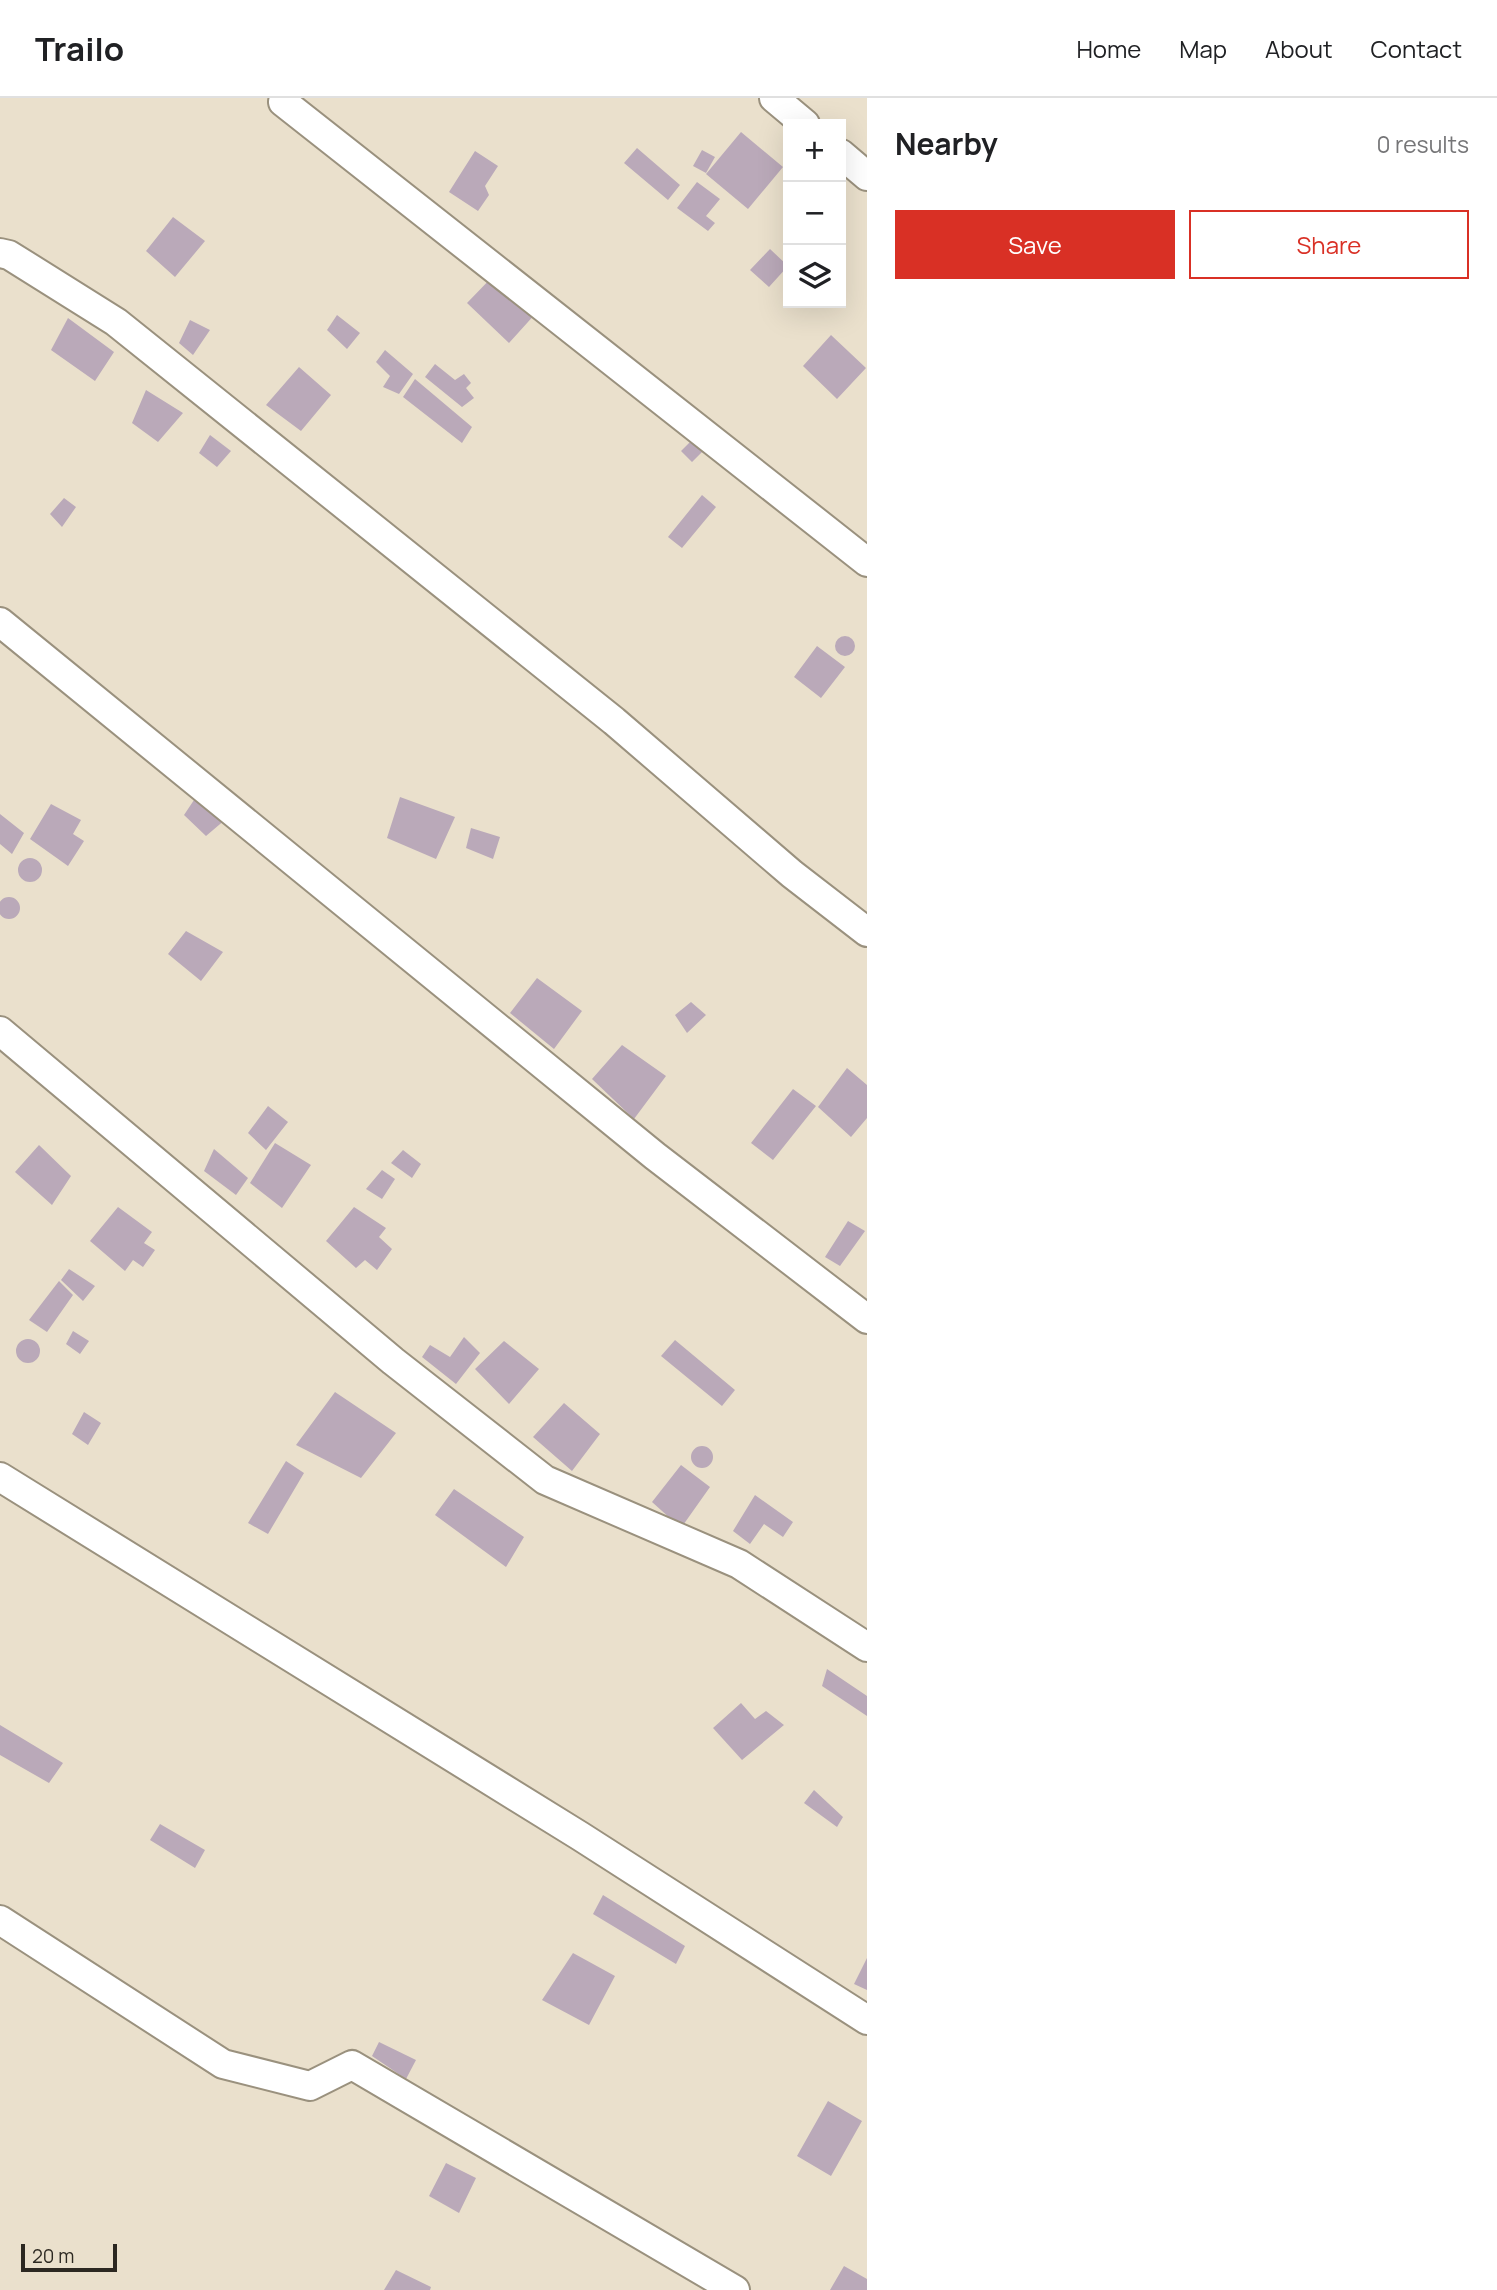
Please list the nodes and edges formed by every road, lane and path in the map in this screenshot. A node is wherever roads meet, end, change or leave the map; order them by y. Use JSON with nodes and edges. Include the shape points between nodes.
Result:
{"nodes":[{"id":1,"x":774,"y":98,"type":"edge"},
{"id":2,"x":283,"y":102,"type":"dead end"},
{"id":3,"x":799,"y":119,"type":"edge"},
{"id":4,"x":846,"y":158,"type":"edge"},
{"id":5,"x":867,"y":176,"type":"edge"},
{"id":6,"x":0,"y":253,"type":"edge"},
{"id":7,"x":867,"y":562,"type":"edge"},
{"id":8,"x":0,"y":622,"type":"edge"},
{"id":9,"x":867,"y":932,"type":"edge"},
{"id":10,"x":0,"y":1031,"type":"edge"},
{"id":11,"x":867,"y":1319,"type":"edge"},
{"id":12,"x":0,"y":1477,"type":"edge"},
{"id":13,"x":867,"y":1647,"type":"edge"},
{"id":14,"x":0,"y":1920,"type":"edge"},
{"id":15,"x":867,"y":2020,"type":"edge"},
{"id":16,"x":735,"y":2290,"type":"edge"}],
"edges":[{"from":1,"to":3,"type":"street"},
{"from":2,"to":7,"type":"street"},
{"from":4,"to":5,"type":"street"},
{"from":6,"to":9,"type":"street","via":[[117,322],[614,721]]},
{"from":8,"to":11,"type":"street","via":[[655,1156]]},
{"from":10,"to":13,"type":"street","via":[[393,1361],[545,1480],[739,1564]]},
{"from":12,"to":15,"type":"street","via":[[580,1836]]},
{"from":14,"to":16,"type":"street","via":[[223,2064],[310,2086],[352,2065]]}]}
